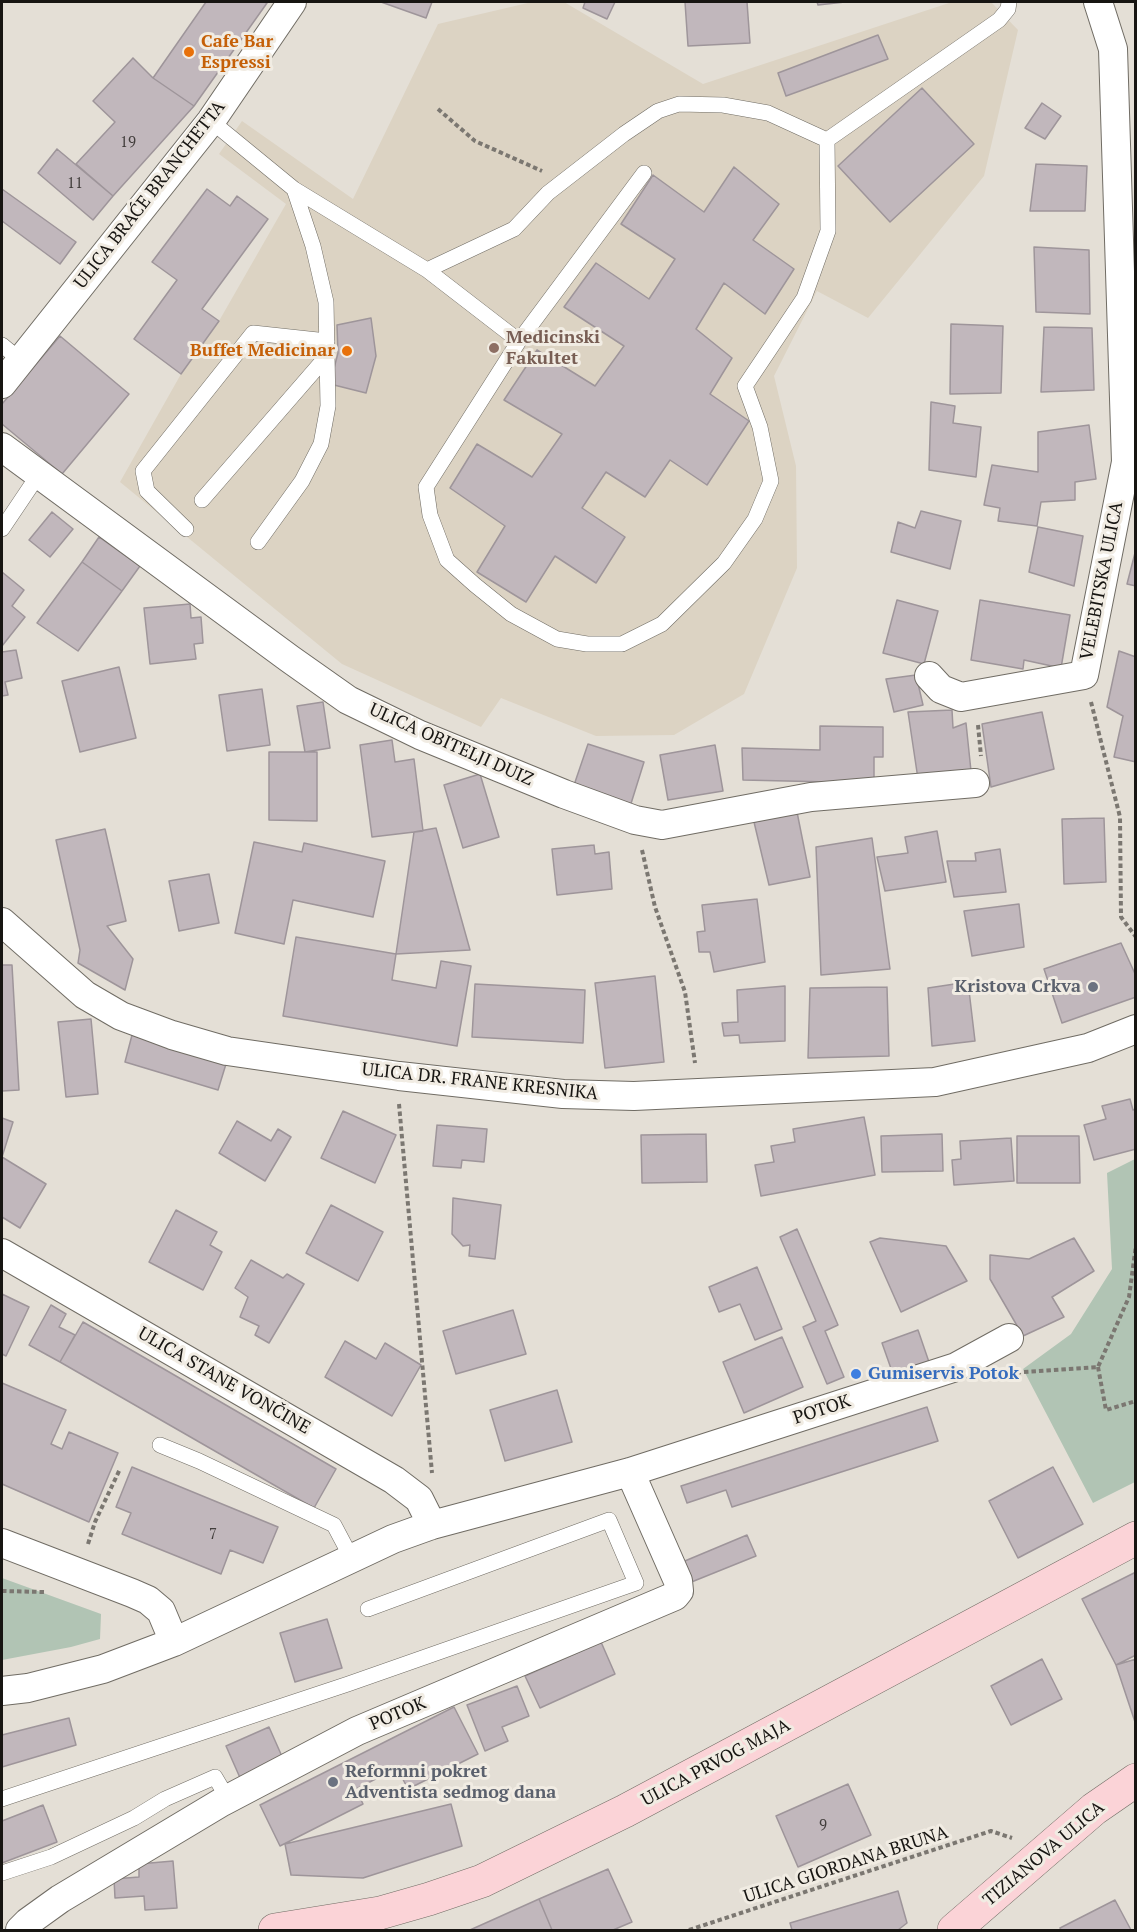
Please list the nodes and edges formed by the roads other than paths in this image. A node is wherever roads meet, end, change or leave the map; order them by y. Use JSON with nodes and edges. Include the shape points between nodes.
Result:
{"nodes":[{"id":1,"x":292,"y":2,"type":"edge"},
{"id":2,"x":1009,"y":2,"type":"edge"},
{"id":3,"x":1098,"y":2,"type":"edge"},
{"id":4,"x":1124,"y":45,"type":"edge"},
{"id":5,"x":211,"y":121,"type":"junction"},
{"id":6,"x":827,"y":140,"type":"junction"},
{"id":7,"x":644,"y":172,"type":"dead end"},
{"id":8,"x":294,"y":189,"type":"junction"},
{"id":9,"x":427,"y":270,"type":"junction"},
{"id":10,"x":519,"y":341,"type":"junction"},
{"id":11,"x":327,"y":348,"type":"junction"},
{"id":12,"x":11,"y":353,"type":"edge"},
{"id":13,"x":2,"y":384,"type":"edge"},
{"id":14,"x":2,"y":447,"type":"edge"},
{"id":15,"x":39,"y":474,"type":"junction"},
{"id":16,"x":202,"y":500,"type":"dead end"},
{"id":17,"x":2,"y":529,"type":"edge"},
{"id":18,"x":186,"y":529,"type":"dead end"},
{"id":19,"x":258,"y":542,"type":"dead end"},
{"id":20,"x":929,"y":676,"type":"dead end"},
{"id":21,"x":979,"y":772,"type":"road end"},
{"id":22,"x":2,"y":922,"type":"edge"},
{"id":23,"x":1136,"y":1029,"type":"edge"},
{"id":24,"x":2,"y":1253,"type":"edge"},
{"id":25,"x":1009,"y":1338,"type":"dead end"},
{"id":26,"x":160,"y":1445,"type":"dead end"},
{"id":27,"x":630,"y":1472,"type":"junction"},
{"id":28,"x":432,"y":1525,"type":"junction"},
{"id":29,"x":1136,"y":1538,"type":"edge"},
{"id":30,"x":2,"y":1543,"type":"edge"},
{"id":31,"x":352,"y":1558,"type":"junction"},
{"id":32,"x":368,"y":1609,"type":"dead end"},
{"id":33,"x":174,"y":1642,"type":"junction"},
{"id":34,"x":2,"y":1691,"type":"edge"},
{"id":35,"x":1136,"y":1780,"type":"edge"},
{"id":36,"x":2,"y":1799,"type":"edge"},
{"id":37,"x":228,"y":1799,"type":"junction"},
{"id":38,"x":2,"y":1873,"type":"edge"},
{"id":39,"x":20,"y":1930,"type":"edge"},
{"id":40,"x":275,"y":1930,"type":"edge"},
{"id":41,"x":954,"y":1930,"type":"edge"}],
"edges":[{"from":1,"to":5,"type":"street","name":"ULICA BRAĆE BRANCHETTA"},
{"from":2,"to":6,"type":"lane","via":[[999,20]]},
{"from":3,"to":4,"type":"street","name":"VELEBITSKA ULICA"},
{"from":4,"to":20,"type":"street","name":"VELEBITSKA ULICA","via":[[1126,462],[1084,675],[961,697],[941,689]]},
{"from":5,"to":8,"type":"lane"},
{"from":5,"to":12,"type":"street","name":"ULICA BRAĆE BRANCHETTA"},
{"from":6,"to":9,"type":"lane","via":[[768,113],[723,105],[679,104],[658,111],[624,134],[548,193],[514,230]]},
{"from":6,"to":10,"type":"lane","via":[[828,231],[804,298],[746,386],[760,427],[771,481],[755,519],[724,563],[662,624],[621,644],[556,639],[511,614],[447,560],[430,515],[426,487]]},
{"from":7,"to":10,"type":"lane"},
{"from":8,"to":9,"type":"lane"},
{"from":8,"to":11,"type":"lane","via":[[327,302]]},
{"from":9,"to":10,"type":"lane"},
{"from":11,"to":16,"type":"lane"},
{"from":11,"to":18,"type":"lane","via":[[254,333],[143,471],[147,490]]},
{"from":11,"to":19,"type":"lane","via":[[328,406],[321,444],[302,481]]},
{"from":12,"to":13,"type":"street","name":"ULICA BRAĆE BRANCHETTA"},
{"from":14,"to":15,"type":"street","name":"ULICA OBITELJI DUIZ"},
{"from":15,"to":17,"type":"lane"},
{"from":15,"to":21,"type":"street","name":"ULICA OBITELJI DUIZ","via":[[348,700],[431,739],[635,820],[662,825],[811,797]]},
{"from":22,"to":23,"type":"street","name":"ULICA DR. FRANE KRESNIKA","via":[[85,995],[121,1016],[172,1035],[238,1052],[399,1076],[563,1094],[634,1096],[935,1082],[1088,1048]]},
{"from":24,"to":28,"type":"street","name":"ULICA STANE VONČINE","via":[[394,1480],[419,1499]]},
{"from":25,"to":27,"type":"street","name":"POTOK","via":[[956,1367]]},
{"from":26,"to":31,"type":"lane","via":[[334,1525]]},
{"from":27,"to":28,"type":"street","name":"POTOK"},
{"from":27,"to":37,"type":"street","name":"POTOK","via":[[678,1581],[675,1596],[357,1731]]},
{"from":28,"to":31,"type":"street","name":"POTOK"},
{"from":29,"to":40,"type":"main road","name":"ULICA PRVOG MAJA","via":[[625,1811],[492,1876],[380,1913]]},
{"from":30,"to":33,"type":"street","via":[[148,1600],[161,1611]]},
{"from":31,"to":33,"type":"street","name":"POTOK"},
{"from":32,"to":36,"type":"lane","via":[[609,1520],[636,1583]]},
{"from":33,"to":34,"type":"street","name":"POTOK","via":[[103,1669]]},
{"from":35,"to":41,"type":"main road","name":"TIZIANOVA ULICA","via":[[1094,1809]]},
{"from":37,"to":38,"type":"lane","via":[[215,1776],[51,1857]]},
{"from":37,"to":39,"type":"street","name":"POTOK","via":[[60,1899]]}]}
